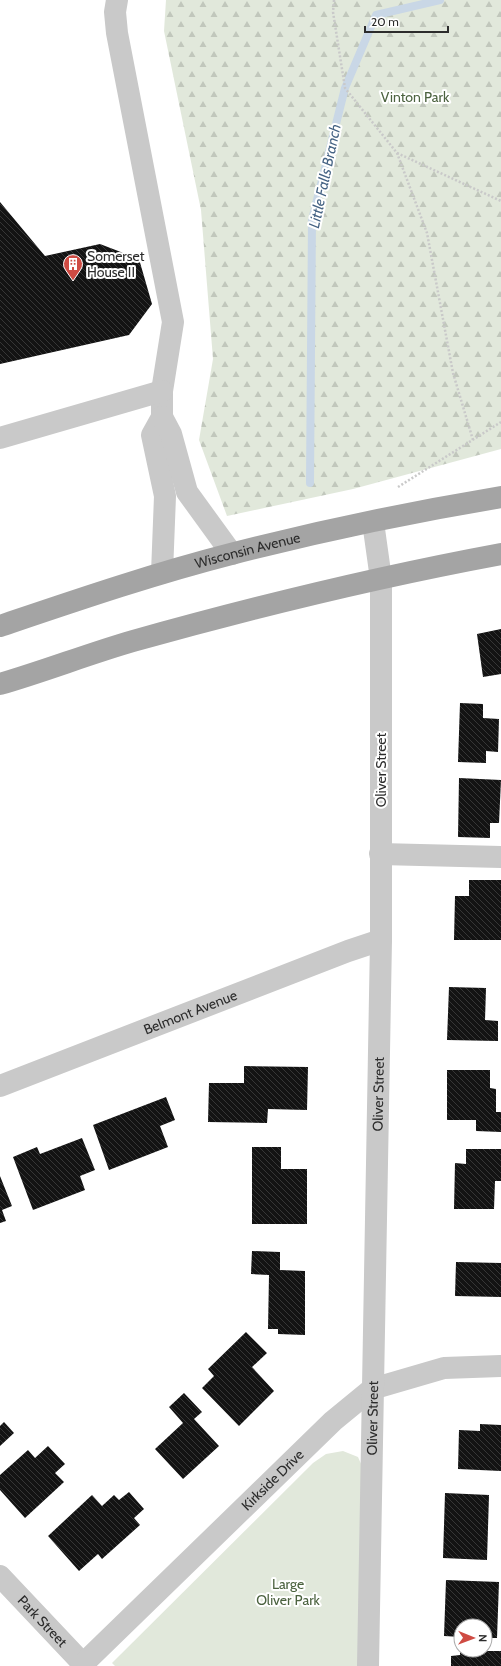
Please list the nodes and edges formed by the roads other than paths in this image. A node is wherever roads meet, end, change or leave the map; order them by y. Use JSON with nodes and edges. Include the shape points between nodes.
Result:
{"nodes":[{"id":1,"x":117,"y":0,"type":"edge"},
{"id":2,"x":162,"y":391,"type":"junction"},
{"id":3,"x":162,"y":417,"type":"junction"},
{"id":4,"x":0,"y":438,"type":"edge"},
{"id":5,"x":501,"y":497,"type":"edge"},
{"id":6,"x":373,"y":522,"type":"junction"},
{"id":7,"x":232,"y":554,"type":"junction"},
{"id":8,"x":501,"y":554,"type":"edge"},
{"id":9,"x":162,"y":573,"type":"junction"},
{"id":10,"x":382,"y":579,"type":"junction"},
{"id":11,"x":0,"y":626,"type":"edge"},
{"id":12,"x":0,"y":684,"type":"edge"},
{"id":13,"x":380,"y":854,"type":"junction"},
{"id":14,"x":501,"y":857,"type":"edge"},
{"id":15,"x":381,"y":940,"type":"junction"},
{"id":16,"x":0,"y":1086,"type":"edge"},
{"id":17,"x":501,"y":1366,"type":"edge"},
{"id":18,"x":372,"y":1389,"type":"junction"},
{"id":19,"x":0,"y":1576,"type":"edge"},
{"id":20,"x":83,"y":1665,"type":"edge"},
{"id":21,"x":368,"y":1666,"type":"edge"}],
"edges":[{"from":1,"to":2,"type":"street","via":[[117,33],[173,322]]},
{"from":2,"to":3,"type":"street"},
{"from":2,"to":4,"type":"street"},
{"from":3,"to":7,"type":"street","via":[[171,434],[187,492]]},
{"from":3,"to":9,"type":"street","via":[[152,435],[165,496]]},
{"from":5,"to":6,"type":"main road","name":"Wisconsin Avenue"},
{"from":6,"to":7,"type":"main road","name":"Wisconsin Avenue"},
{"from":6,"to":10,"type":"street","name":"Oliver Street"},
{"from":7,"to":9,"type":"main road","name":"Wisconsin Avenue"},
{"from":8,"to":10,"type":"main road"},
{"from":9,"to":11,"type":"main road","name":"Wisconsin Avenue"},
{"from":10,"to":12,"type":"main road","via":[[131,641]]},
{"from":10,"to":13,"type":"street","name":"Oliver Street"},
{"from":13,"to":14,"type":"street"},
{"from":13,"to":15,"type":"street","name":"Oliver Street"},
{"from":15,"to":16,"type":"street","name":"Belmont Avenue"},
{"from":15,"to":18,"type":"street","name":"Oliver Street"},
{"from":17,"to":18,"type":"street","name":"Kirkside Drive","via":[[444,1368]]},
{"from":18,"to":20,"type":"street","name":"Kirkside Drive","via":[[333,1421]]},
{"from":18,"to":21,"type":"street","name":"Oliver Street"},
{"from":19,"to":20,"type":"street","name":"Park Street"}]}
